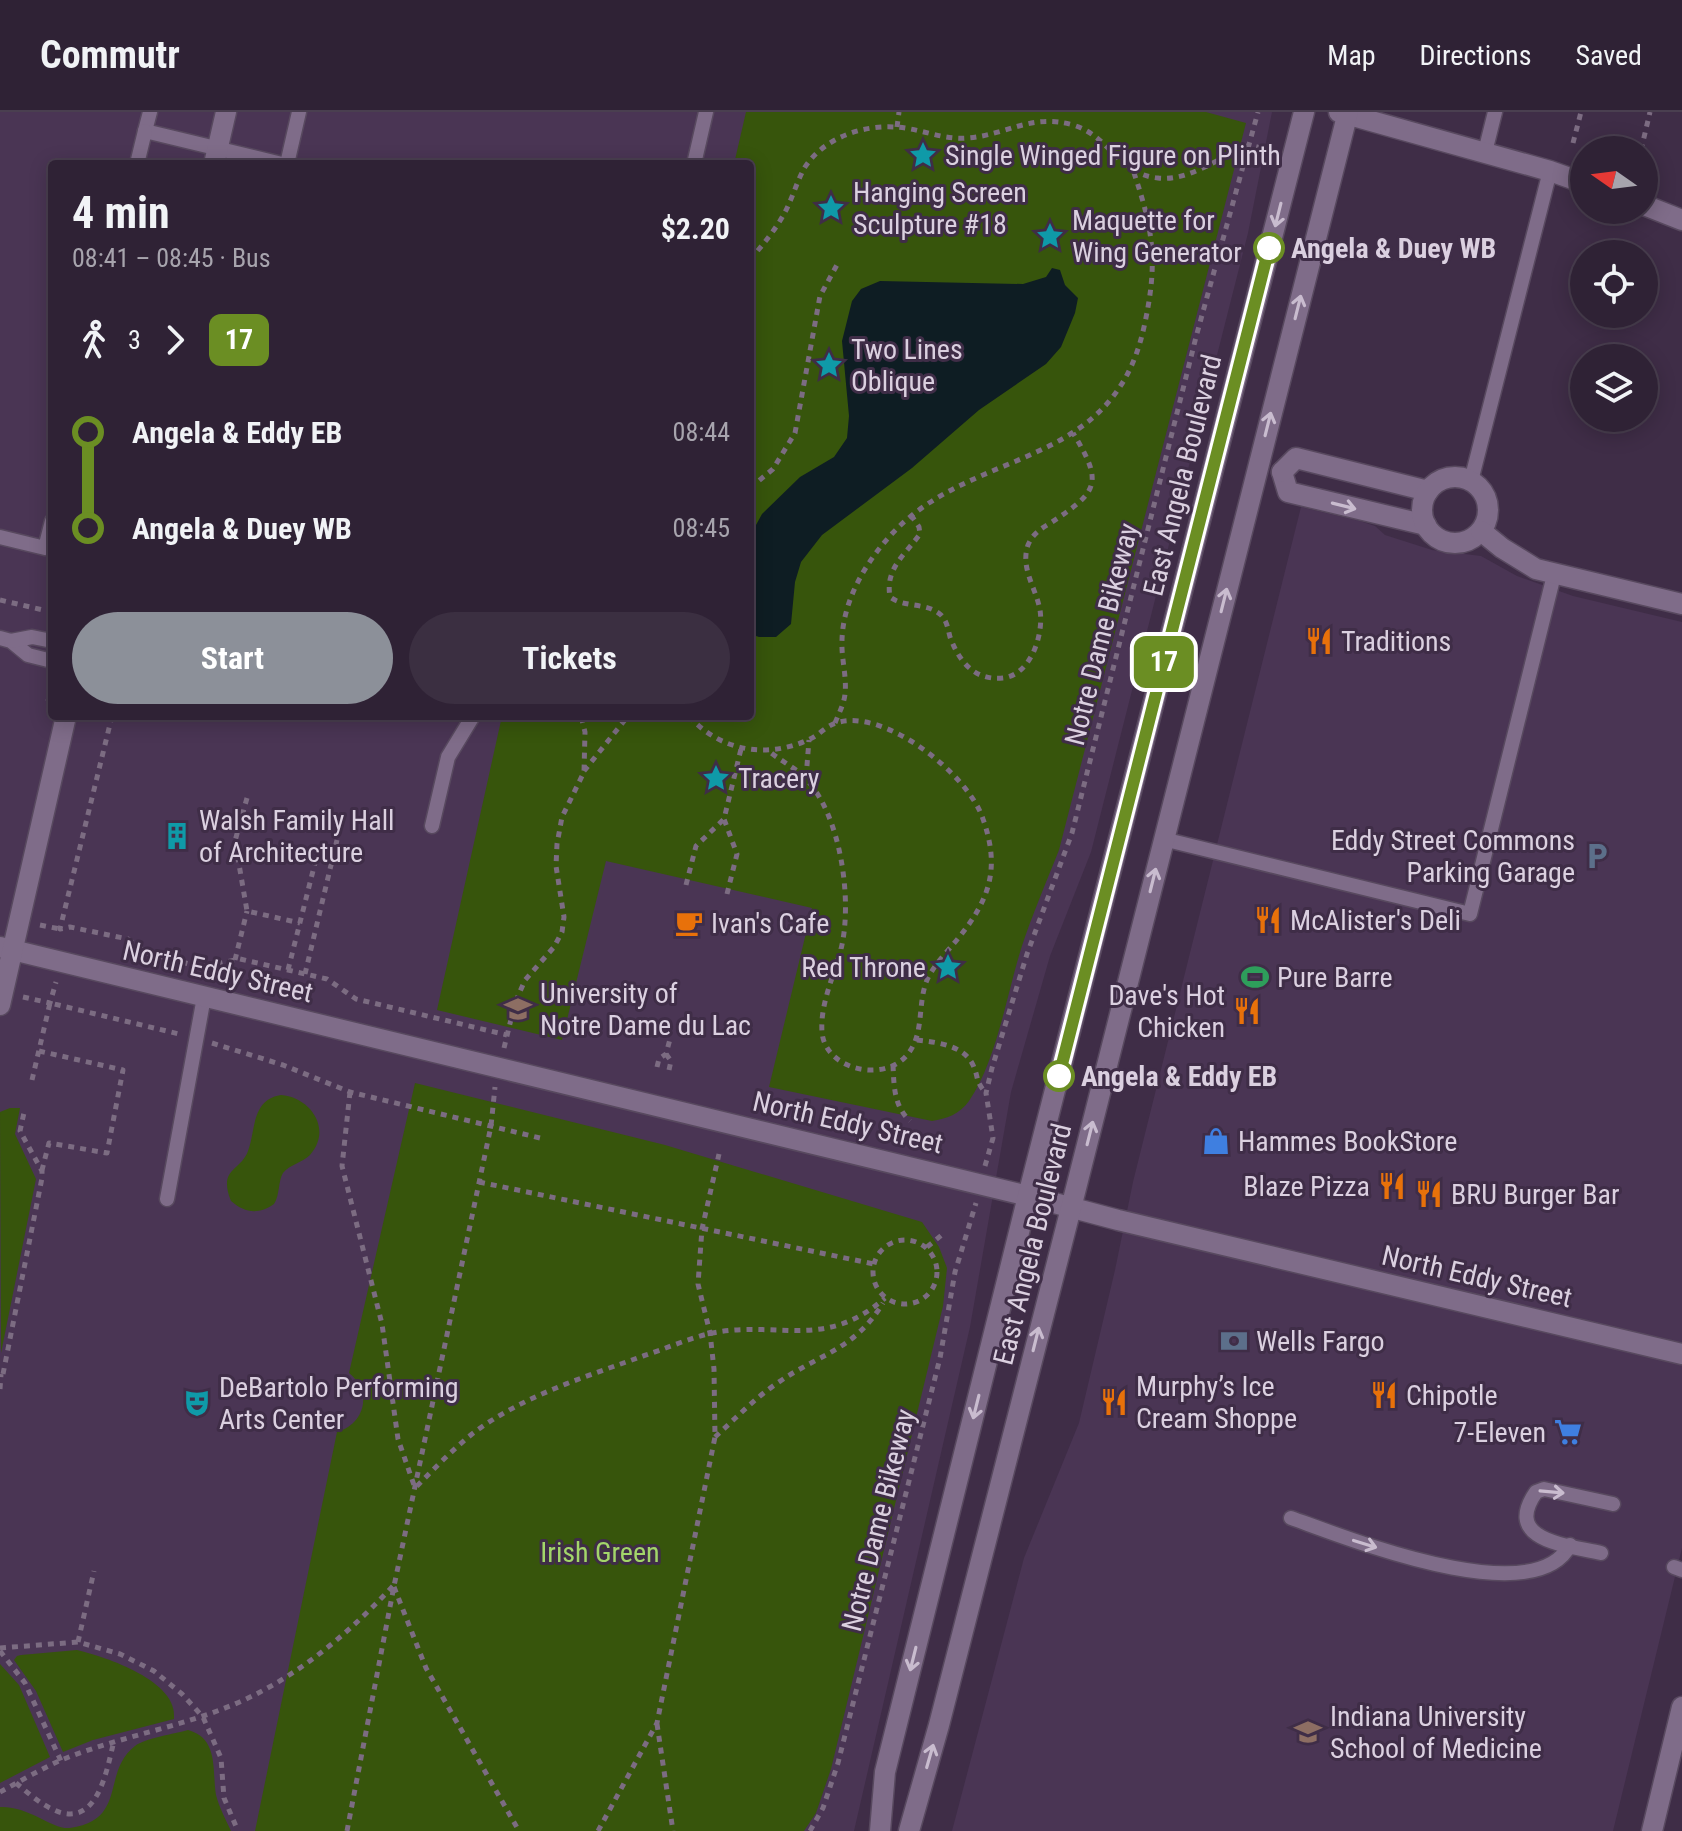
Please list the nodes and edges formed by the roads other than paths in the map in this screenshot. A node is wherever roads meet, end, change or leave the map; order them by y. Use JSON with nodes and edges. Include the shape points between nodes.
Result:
{"nodes":[{"id":1,"x":150,"y":112,"type":"edge"},
{"id":2,"x":226,"y":112,"type":"edge"},
{"id":3,"x":299,"y":112,"type":"edge"},
{"id":4,"x":706,"y":112,"type":"edge"},
{"id":5,"x":1304,"y":112,"type":"edge"},
{"id":6,"x":1495,"y":112,"type":"edge"},
{"id":7,"x":1344,"y":113,"type":"edge"},
{"id":8,"x":145,"y":131,"type":"junction"},
{"id":9,"x":1485,"y":152,"type":"junction"},
{"id":10,"x":216,"y":156,"type":"edge"},
{"id":11,"x":138,"y":160,"type":"edge"},
{"id":12,"x":250,"y":160,"type":"edge"},
{"id":13,"x":286,"y":160,"type":"edge"},
{"id":14,"x":695,"y":160,"type":"edge"},
{"id":15,"x":1550,"y":171,"type":"junction"},
{"id":16,"x":1570,"y":178,"type":"edge"},
{"id":17,"x":1658,"y":211,"type":"edge"},
{"id":18,"x":1682,"y":220,"type":"edge"},
{"id":19,"x":1258,"y":466,"type":"junction"},
{"id":20,"x":1282,"y":472,"type":"junction"},
{"id":21,"x":1471,"y":481,"type":"junction"},
{"id":22,"x":1428,"y":491,"type":"junction"},
{"id":23,"x":1426,"y":525,"type":"junction"},
{"id":24,"x":1481,"y":531,"type":"junction"},
{"id":25,"x":48,"y":536,"type":"edge"},
{"id":26,"x":0,"y":537,"type":"edge"},
{"id":27,"x":1554,"y":575,"type":"junction"},
{"id":28,"x":1682,"y":604,"type":"edge"},
{"id":29,"x":5,"y":639,"type":"edge"},
{"id":30,"x":48,"y":640,"type":"edge"},
{"id":31,"x":48,"y":660,"type":"edge"},
{"id":32,"x":65,"y":720,"type":"edge"},
{"id":33,"x":471,"y":720,"type":"edge"},
{"id":34,"x":432,"y":826,"type":"dead end"},
{"id":35,"x":1163,"y":839,"type":"junction"},
{"id":36,"x":6,"y":949,"type":"edge"},
{"id":37,"x":204,"y":997,"type":"junction"},
{"id":38,"x":9,"y":1000,"type":"edge"},
{"id":39,"x":1028,"y":1196,"type":"junction"},
{"id":40,"x":167,"y":1199,"type":"dead end"},
{"id":41,"x":1071,"y":1208,"type":"junction"},
{"id":42,"x":1682,"y":1354,"type":"edge"},
{"id":43,"x":1613,"y":1504,"type":"dead end"},
{"id":44,"x":1291,"y":1518,"type":"dead end"},
{"id":45,"x":1570,"y":1545,"type":"junction"},
{"id":46,"x":1601,"y":1553,"type":"dead end"},
{"id":47,"x":1682,"y":1707,"type":"edge"},
{"id":48,"x":880,"y":1831,"type":"edge"},
{"id":49,"x":909,"y":1831,"type":"edge"},
{"id":50,"x":1652,"y":1831,"type":"edge"}],
"edges":[{"from":1,"to":8,"type":"lane"},
{"from":2,"to":10,"type":"main road"},
{"from":3,"to":13,"type":"lane"},
{"from":4,"to":14,"type":"lane"},
{"from":5,"to":39,"type":"main road","name":"East Angela Boulevard","one_way":true},
{"from":6,"to":9,"type":"lane"},
{"from":7,"to":9,"type":"main road"},
{"from":19,"to":7,"type":"main road","name":"East Angela Boulevard","one_way":true},
{"from":8,"to":10,"type":"lane"},
{"from":8,"to":11,"type":"lane"},
{"from":9,"to":15,"type":"main road"},
{"from":10,"to":12,"type":"lane"},
{"from":15,"to":16,"type":"main road"},
{"from":15,"to":21,"type":"lane"},
{"from":17,"to":18,"type":"main road"},
{"from":19,"to":20,"type":"main road"},
{"from":35,"to":19,"type":"main road","name":"East Angela Boulevard","one_way":true},
{"from":20,"to":22,"type":"main road","via":[[1296,458]]},
{"from":20,"to":23,"type":"main road","one_way":true,"via":[[1288,492]]},
{"from":21,"to":22,"type":"main road","via":[[1443,480]]},
{"from":21,"to":24,"type":"main road","via":[[1487,504]]},
{"from":22,"to":23,"type":"main road","via":[[1422,508]]},
{"from":23,"to":24,"type":"main road","via":[[1438,539],[1456,543]]},
{"from":24,"to":27,"type":"main road","via":[[1536,569]]},
{"from":25,"to":26,"type":"lane","via":[[45,548]]},
{"from":27,"to":28,"type":"main road"},
{"from":27,"to":35,"type":"lane","via":[[1470,914]]},
{"from":29,"to":30,"type":"lane"},
{"from":29,"to":31,"type":"lane","via":[[28,655]]},
{"from":32,"to":36,"type":"main road"},
{"from":33,"to":34,"type":"lane","via":[[448,757]]},
{"from":41,"to":35,"type":"main road","name":"East Angela Boulevard","one_way":true},
{"from":36,"to":37,"type":"main road","name":"North Eddy Street"},
{"from":36,"to":38,"type":"main road"},
{"from":37,"to":39,"type":"main road","name":"North Eddy Street"},
{"from":37,"to":40,"type":"lane"},
{"from":39,"to":41,"type":"main road","name":"North Eddy Street"},
{"from":39,"to":48,"type":"main road","name":"East Angela Boulevard","one_way":true,"via":[[885,1772]]},
{"from":41,"to":42,"type":"main road","name":"North Eddy Street"},
{"from":49,"to":41,"type":"main road","name":"East Angela Boulevard","one_way":true},
{"from":45,"to":43,"type":"lane","one_way":true,"via":[[1546,1539],[1526,1524],[1525,1511],[1536,1492],[1544,1489]]},
{"from":44,"to":45,"type":"lane","one_way":true,"via":[[1363,1544],[1475,1573],[1540,1567],[1565,1555]]},
{"from":45,"to":46,"type":"lane"},
{"from":47,"to":50,"type":"main road"}]}
